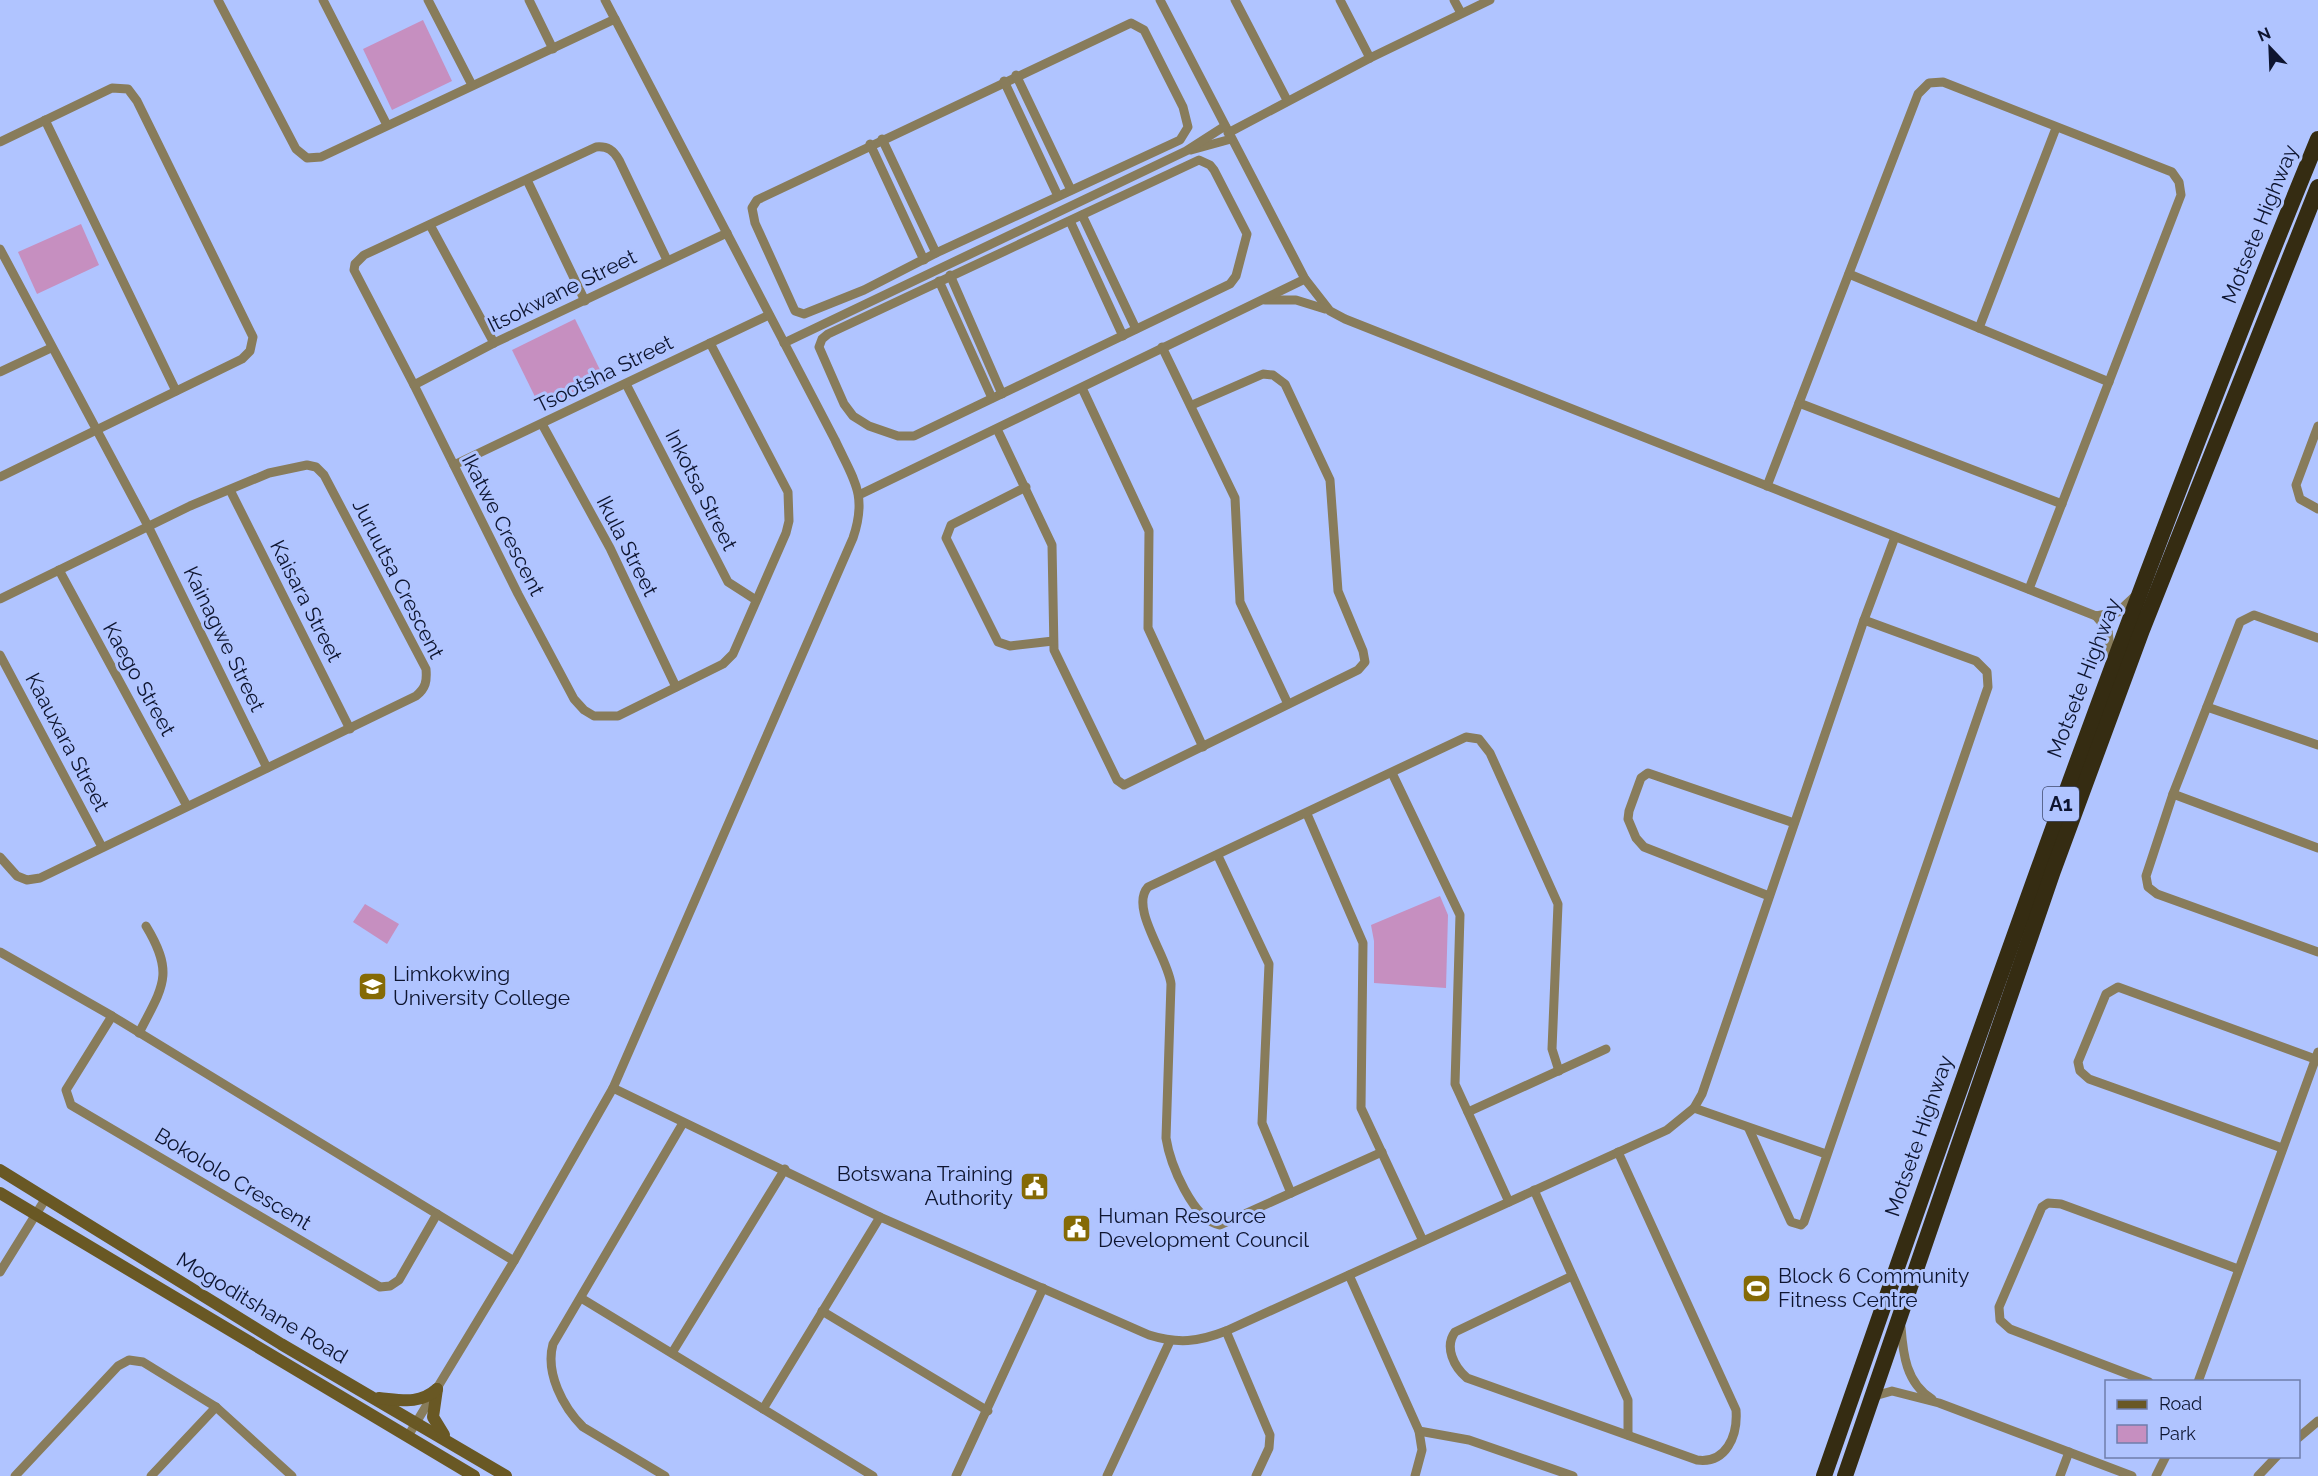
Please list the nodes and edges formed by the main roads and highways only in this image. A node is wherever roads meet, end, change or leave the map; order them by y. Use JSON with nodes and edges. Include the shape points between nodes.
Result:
{"nodes":[{"id":1,"x":2318,"y":139,"type":"edge"},
{"id":2,"x":2318,"y":187,"type":"edge"},
{"id":3,"x":0,"y":1170,"type":"edge"},
{"id":4,"x":0,"y":1193,"type":"edge"},
{"id":5,"x":375,"y":1398,"type":"junction"},
{"id":6,"x":447,"y":1440,"type":"junction"},
{"id":7,"x":474,"y":1476,"type":"edge"},
{"id":8,"x":506,"y":1476,"type":"edge"},
{"id":9,"x":1824,"y":1476,"type":"edge"},
{"id":10,"x":1845,"y":1476,"type":"edge"}],
"edges":[{"from":1,"to":9,"type":"highway","name":"Motsete Highway","number":"A1","via":[[2142,587],[2034,876]]},
{"from":2,"to":10,"type":"highway","name":"Motsete Highway","number":"A1","via":[[2142,630],[2052,872]]},
{"from":3,"to":5,"type":"main road","name":"Mogoditshane Road"},
{"from":4,"to":7,"type":"main road","name":"Mogoditshane Road"},
{"from":5,"to":6,"type":"main road","name":"Mogoditshane Road"},
{"from":5,"to":6,"type":"main road","via":[[414,1401],[437,1389],[433,1417]]},
{"from":6,"to":8,"type":"main road","name":"Mogoditshane Road"}]}
